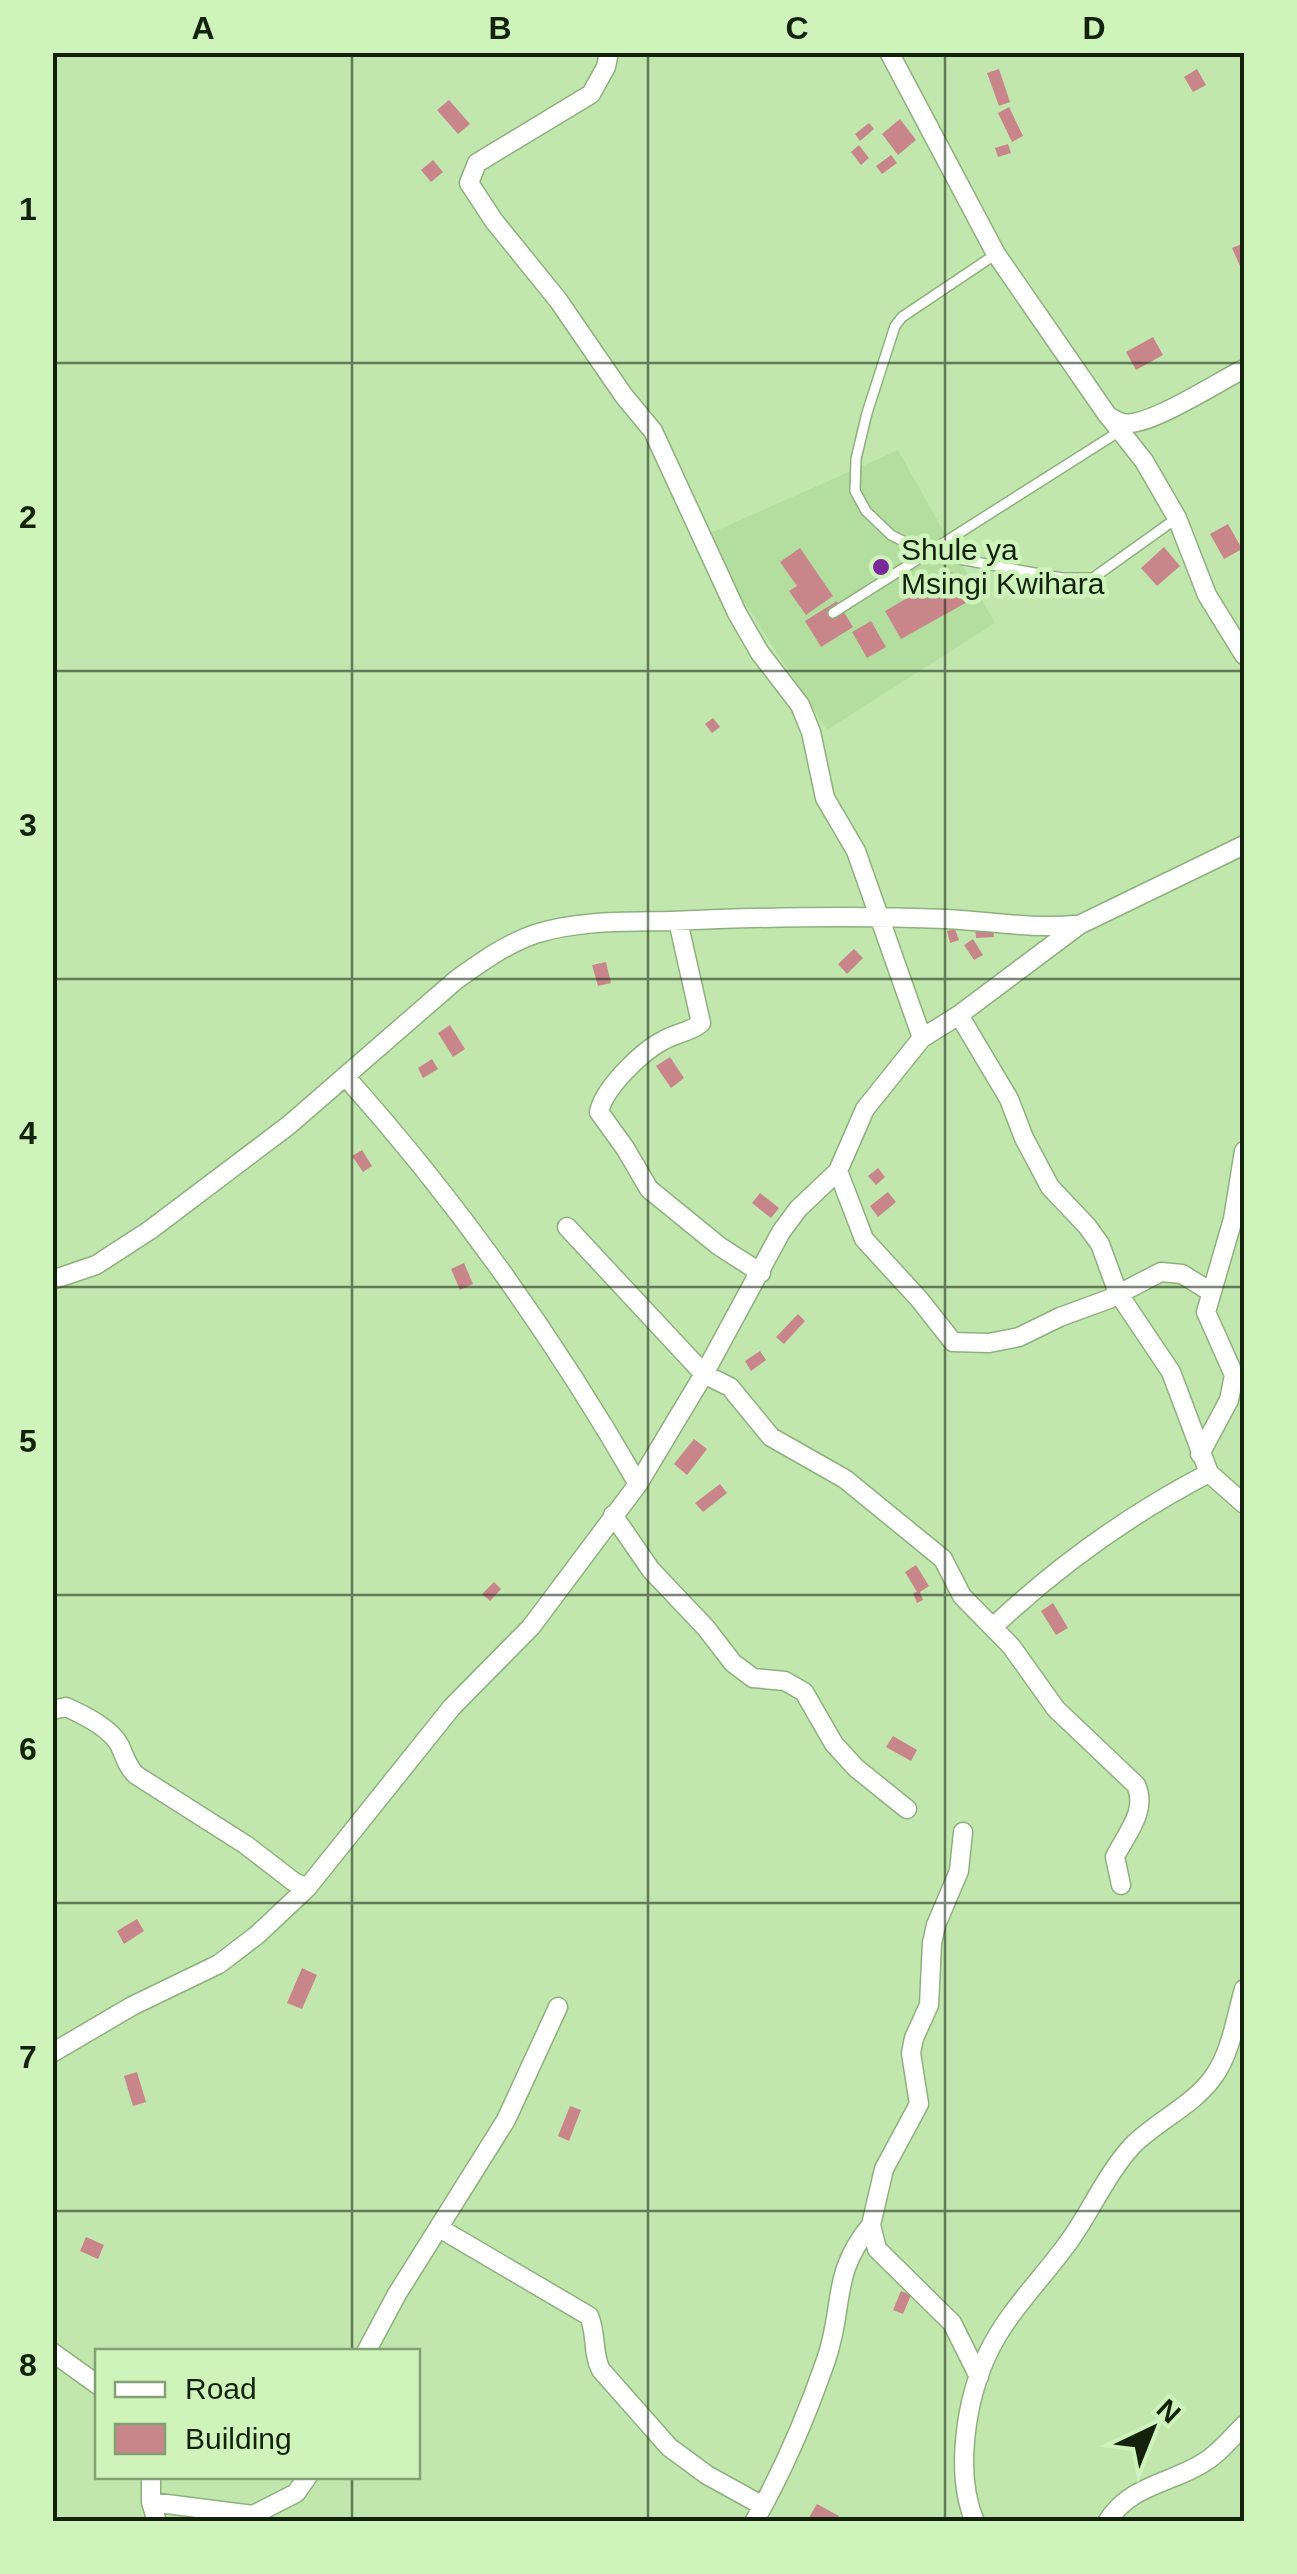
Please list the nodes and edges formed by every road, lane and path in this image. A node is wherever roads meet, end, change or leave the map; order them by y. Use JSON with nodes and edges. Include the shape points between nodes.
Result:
{"nodes":[{"id":1,"x":609,"y":52,"type":"edge"},
{"id":2,"x":889,"y":52,"type":"edge"},
{"id":3,"x":996,"y":254,"type":"junction"},
{"id":4,"x":1244,"y":369,"type":"edge"},
{"id":5,"x":1114,"y":424,"type":"junction"},
{"id":6,"x":1177,"y":518,"type":"junction"},
{"id":7,"x":927,"y":553,"type":"junction"},
{"id":8,"x":833,"y":613,"type":"dead end"},
{"id":9,"x":1244,"y":656,"type":"edge"},
{"id":10,"x":1244,"y":844,"type":"edge"},
{"id":11,"x":880,"y":917,"type":"junction"},
{"id":12,"x":678,"y":920,"type":"junction"},
{"id":13,"x":1079,"y":925,"type":"junction"},
{"id":14,"x":960,"y":1014,"type":"junction"},
{"id":15,"x":922,"y":1038,"type":"junction"},
{"id":16,"x":345,"y":1076,"type":"junction"},
{"id":17,"x":1244,"y":1151,"type":"edge"},
{"id":18,"x":838,"y":1171,"type":"junction"},
{"id":19,"x":566,"y":1227,"type":"dead end"},
{"id":20,"x":761,"y":1274,"type":"junction"},
{"id":21,"x":52,"y":1280,"type":"edge"},
{"id":22,"x":1210,"y":1292,"type":"junction"},
{"id":23,"x":1118,"y":1293,"type":"junction"},
{"id":24,"x":704,"y":1374,"type":"junction"},
{"id":25,"x":1200,"y":1454,"type":"junction"},
{"id":26,"x":1209,"y":1473,"type":"junction"},
{"id":27,"x":638,"y":1484,"type":"junction"},
{"id":28,"x":1244,"y":1504,"type":"edge"},
{"id":29,"x":613,"y":1515,"type":"junction"},
{"id":30,"x":994,"y":1626,"type":"junction"},
{"id":31,"x":52,"y":1710,"type":"edge"},
{"id":32,"x":907,"y":1809,"type":"dead end"},
{"id":33,"x":963,"y":1832,"type":"dead end"},
{"id":34,"x":1121,"y":1885,"type":"dead end"},
{"id":35,"x":308,"y":1888,"type":"junction"},
{"id":36,"x":1244,"y":1990,"type":"edge"},
{"id":37,"x":558,"y":2007,"type":"dead end"},
{"id":38,"x":52,"y":2030,"type":"edge"},
{"id":39,"x":69,"y":2042,"type":"junction"},
{"id":40,"x":52,"y":2053,"type":"edge"},
{"id":41,"x":872,"y":2224,"type":"junction"},
{"id":42,"x":441,"y":2228,"type":"junction"},
{"id":43,"x":368,"y":2349,"type":"edge"},
{"id":44,"x":52,"y":2352,"type":"edge"},
{"id":45,"x":980,"y":2377,"type":"junction"},
{"id":46,"x":95,"y":2383,"type":"edge"},
{"id":47,"x":1244,"y":2425,"type":"edge"},
{"id":48,"x":151,"y":2479,"type":"edge"},
{"id":49,"x":306,"y":2479,"type":"edge"},
{"id":50,"x":151,"y":2502,"type":"junction"},
{"id":51,"x":758,"y":2514,"type":"edge"},
{"id":52,"x":157,"y":2522,"type":"edge"},
{"id":53,"x":975,"y":2522,"type":"edge"},
{"id":54,"x":1108,"y":2522,"type":"edge"}],
"edges":[{"from":1,"to":11,"type":"street","via":[[591,94],[476,162],[469,183],[652,431],[737,613],[800,705],[825,798],[856,852]]},
{"from":2,"to":3,"type":"street"},
{"from":3,"to":5,"type":"street"},
{"from":3,"to":7,"type":"lane","via":[[898,320],[856,459],[855,491],[866,511],[891,535]]},
{"from":4,"to":5,"type":"street","via":[[1169,410]]},
{"from":5,"to":6,"type":"street"},
{"from":5,"to":7,"type":"lane"},
{"from":6,"to":7,"type":"lane","via":[[1093,578]]},
{"from":6,"to":9,"type":"street","via":[[1207,595]]},
{"from":7,"to":8,"type":"lane"},
{"from":10,"to":13,"type":"street"},
{"from":11,"to":12,"type":"street"},
{"from":11,"to":13,"type":"street"},
{"from":11,"to":15,"type":"street"},
{"from":12,"to":16,"type":"street","via":[[580,924],[510,945],[456,980]]},
{"from":12,"to":20,"type":"street","via":[[700,1023],[656,1044],[611,1087],[598,1112],[649,1190]]},
{"from":13,"to":14,"type":"street"},
{"from":14,"to":15,"type":"street"},
{"from":14,"to":23,"type":"street","via":[[1050,1187],[1100,1244]]},
{"from":15,"to":18,"type":"street","via":[[865,1109]]},
{"from":16,"to":21,"type":"street","via":[[126,1247]]},
{"from":16,"to":27,"type":"street","via":[[416,1156],[516,1289]]},
{"from":17,"to":22,"type":"street","via":[[1233,1219]]},
{"from":18,"to":20,"type":"street","via":[[798,1209]]},
{"from":18,"to":23,"type":"street","via":[[864,1240],[953,1342],[1019,1337]]},
{"from":19,"to":24,"type":"street"},
{"from":20,"to":24,"type":"street"},
{"from":22,"to":23,"type":"street","via":[[1168,1271]]},
{"from":22,"to":25,"type":"street","via":[[1206,1312],[1234,1384]]},
{"from":23,"to":25,"type":"street","via":[[1171,1372]]},
{"from":24,"to":27,"type":"street"},
{"from":24,"to":30,"type":"street","via":[[730,1388],[771,1437],[846,1479],[932,1549],[962,1596]]},
{"from":25,"to":26,"type":"street"},
{"from":26,"to":28,"type":"street"},
{"from":26,"to":30,"type":"street","via":[[1090,1546]]},
{"from":27,"to":29,"type":"street"},
{"from":29,"to":32,"type":"street","via":[[651,1570],[733,1663],[753,1678],[785,1681],[804,1692],[834,1744]]},
{"from":29,"to":35,"type":"street","via":[[530,1627],[452,1707]]},
{"from":30,"to":34,"type":"street","via":[[1056,1709],[1140,1794],[1138,1817],[1115,1857]]},
{"from":31,"to":35,"type":"street","via":[[66,1707],[98,1725],[119,1743],[136,1775]]},
{"from":33,"to":41,"type":"street","via":[[959,1871],[932,1942],[930,2005],[911,2054],[919,2104],[884,2169]]},
{"from":35,"to":39,"type":"street","via":[[218,1964]]},
{"from":36,"to":45,"type":"street","via":[[1212,2079],[1134,2145],[1107,2178],[1000,2334]]},
{"from":37,"to":42,"type":"street","via":[[513,2107]]},
{"from":38,"to":39,"type":"street"},
{"from":39,"to":40,"type":"street"},
{"from":41,"to":45,"type":"street","via":[[877,2249],[952,2323]]},
{"from":41,"to":51,"type":"street","via":[[846,2261],[826,2360]]},
{"from":42,"to":43,"type":"street"},
{"from":42,"to":51,"type":"street","via":[[589,2316],[601,2370],[669,2447]]},
{"from":44,"to":46,"type":"street"},
{"from":45,"to":53,"type":"street","via":[[963,2462]]},
{"from":47,"to":54,"type":"street","via":[[1205,2462],[1135,2492]]},
{"from":48,"to":50,"type":"street"},
{"from":49,"to":50,"type":"street","via":[[296,2494],[253,2515]]},
{"from":50,"to":52,"type":"street"}]}
